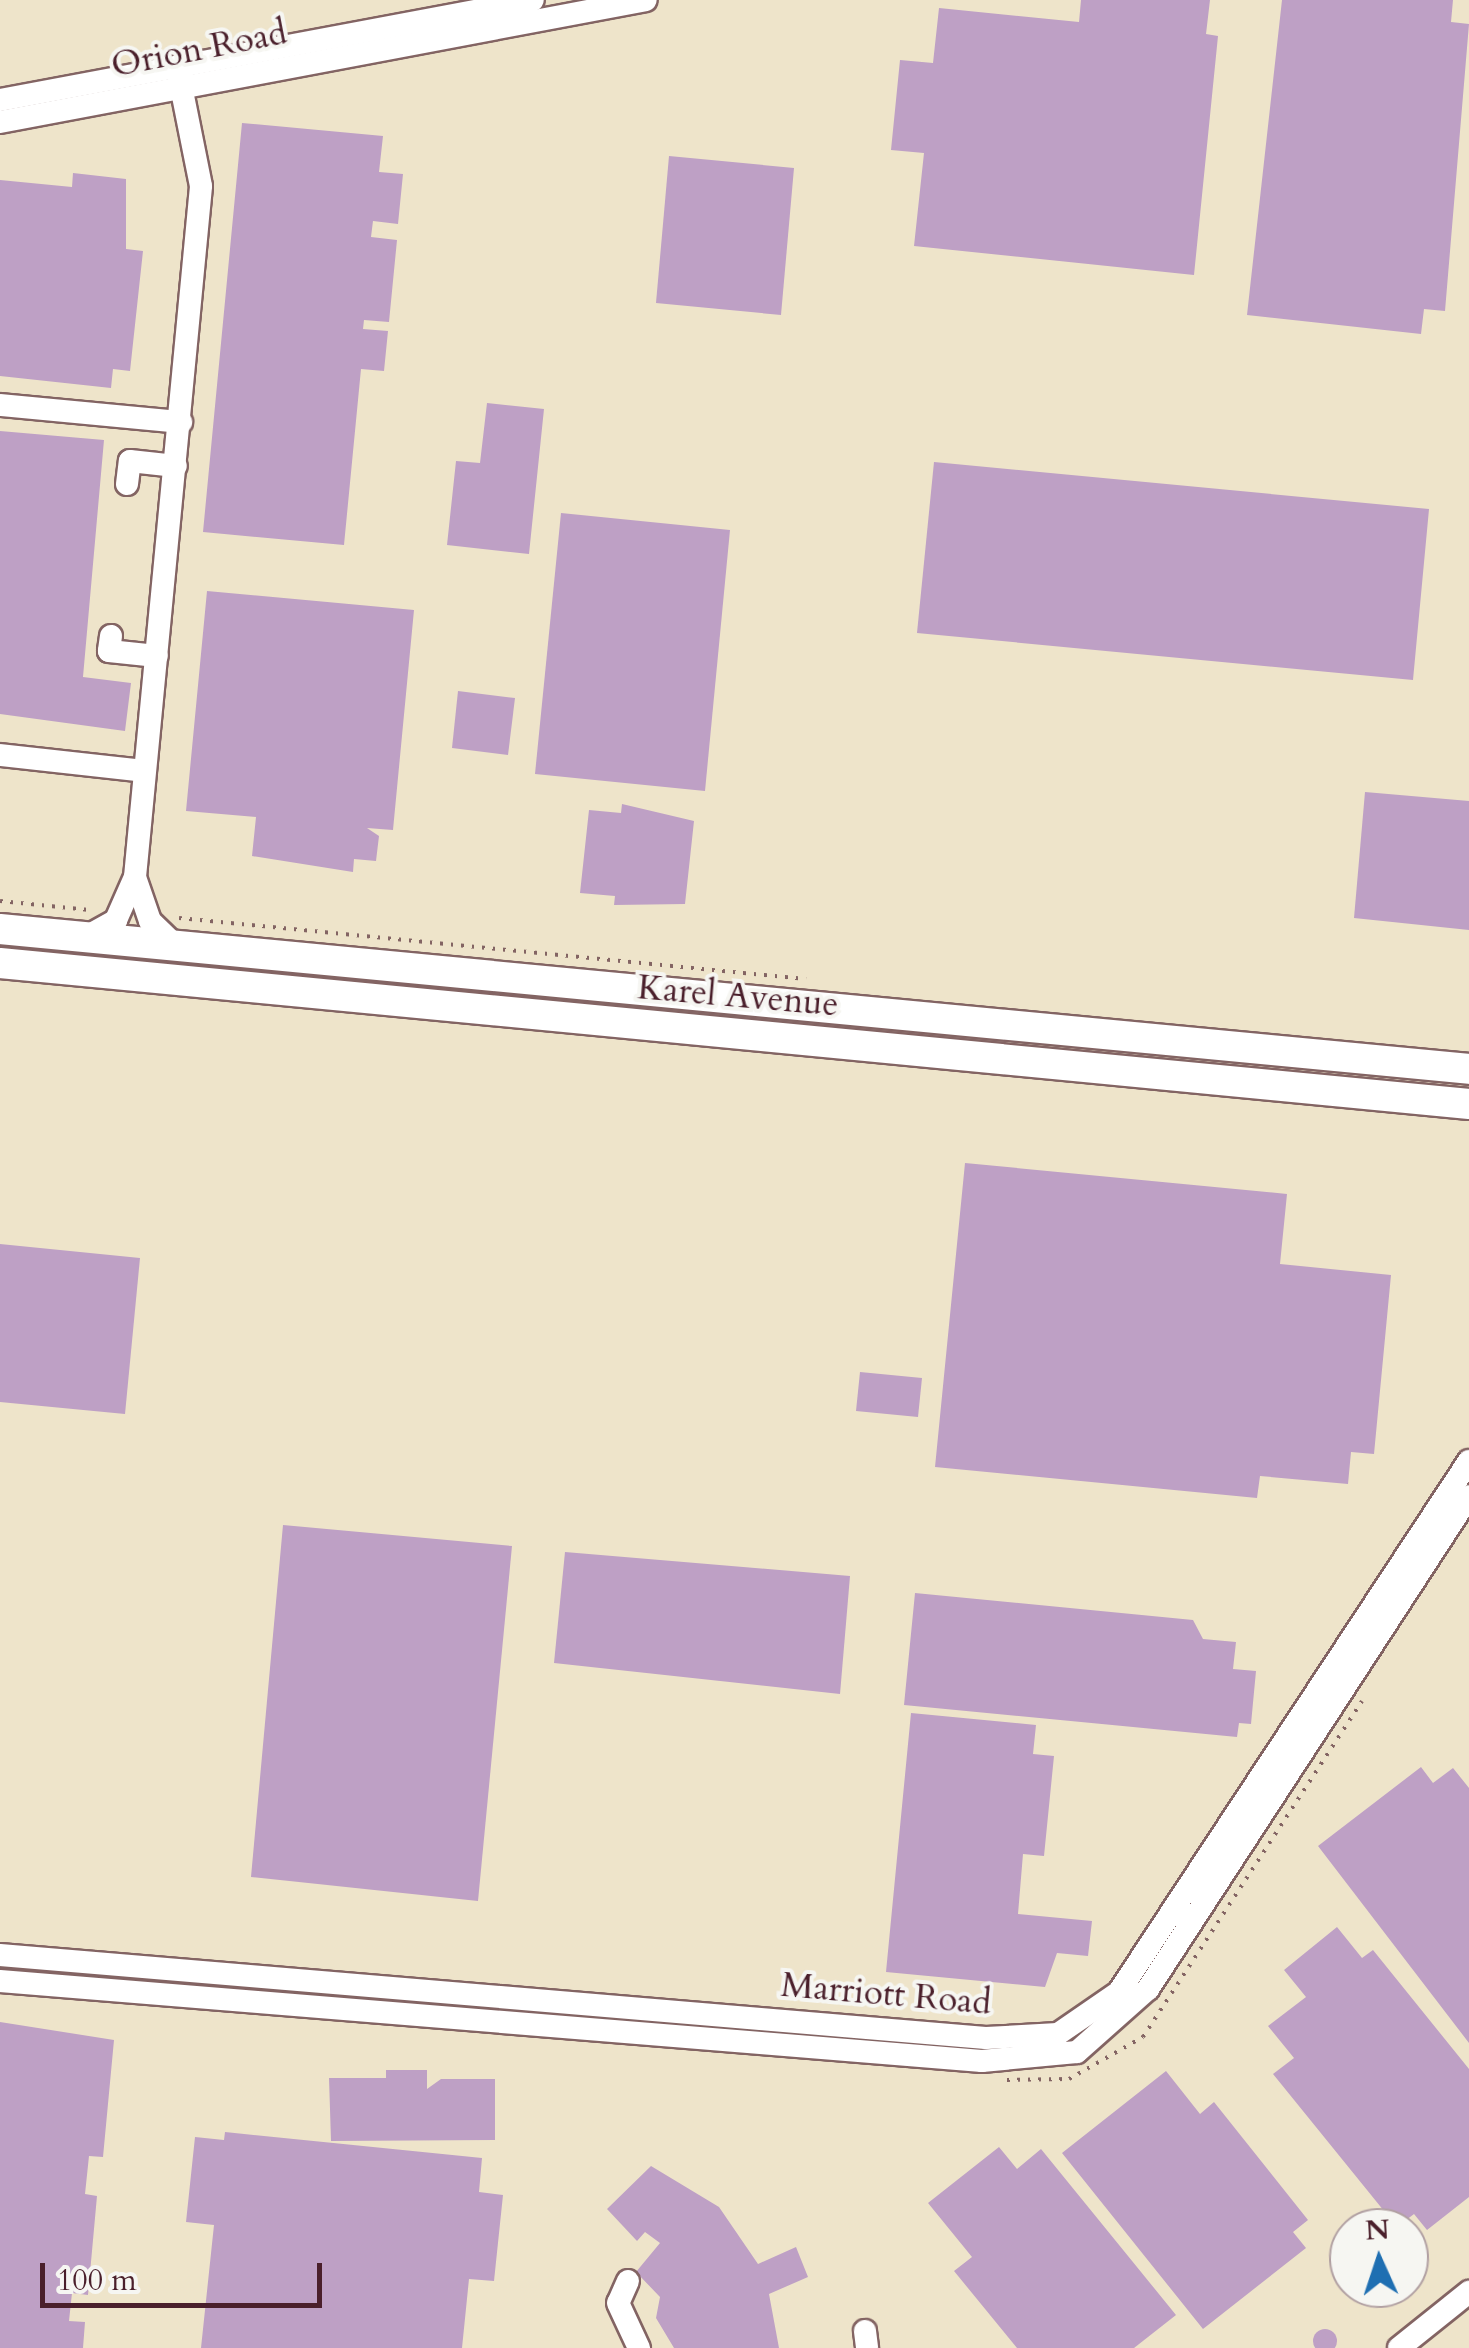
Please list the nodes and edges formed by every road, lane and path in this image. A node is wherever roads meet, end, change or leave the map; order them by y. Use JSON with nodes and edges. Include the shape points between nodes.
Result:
{"nodes":[{"id":1,"x":533,"y":0,"type":"edge"},
{"id":2,"x":646,"y":0,"type":"edge"},
{"id":3,"x":179,"y":77,"type":"junction"},
{"id":4,"x":0,"y":100,"type":"edge"},
{"id":5,"x":0,"y":122,"type":"edge"},
{"id":6,"x":0,"y":404,"type":"edge"},
{"id":7,"x":180,"y":422,"type":"junction"},
{"id":8,"x":176,"y":466,"type":"junction"},
{"id":9,"x":127,"y":484,"type":"dead end"},
{"id":10,"x":111,"y":636,"type":"dead end"},
{"id":11,"x":157,"y":656,"type":"junction"},
{"id":12,"x":0,"y":755,"type":"edge"},
{"id":13,"x":144,"y":771,"type":"junction"},
{"id":14,"x":135,"y":876,"type":"junction"},
{"id":15,"x":0,"y":901,"type":"edge"},
{"id":16,"x":122,"y":913,"type":"junction"},
{"id":17,"x":146,"y":915,"type":"junction"},
{"id":18,"x":0,"y":929,"type":"edge"},
{"id":19,"x":84,"y":938,"type":"junction"},
{"id":20,"x":176,"y":947,"type":"junction"},
{"id":21,"x":0,"y":963,"type":"edge"},
{"id":22,"x":816,"y":980,"type":"dead end"},
{"id":23,"x":1469,"y":1069,"type":"edge"},
{"id":24,"x":1469,"y":1104,"type":"edge"},
{"id":25,"x":1469,"y":1461,"type":"edge"},
{"id":26,"x":1469,"y":1496,"type":"edge"},
{"id":27,"x":1365,"y":1697,"type":"dead end"},
{"id":28,"x":0,"y":1954,"type":"edge"},
{"id":29,"x":0,"y":1981,"type":"edge"},
{"id":30,"x":994,"y":2079,"type":"dead end"},
{"id":31,"x":628,"y":2282,"type":"dead end"},
{"id":32,"x":1469,"y":2292,"type":"edge"},
{"id":33,"x":639,"y":2348,"type":"edge"},
{"id":34,"x":1398,"y":2348,"type":"edge"}],
"edges":[{"from":1,"to":3,"type":"street","name":"Orion Road"},
{"from":2,"to":3,"type":"street","name":"Orion Road"},
{"from":3,"to":4,"type":"street","name":"Orion Road"},
{"from":3,"to":5,"type":"street","name":"Orion Road"},
{"from":3,"to":7,"type":"street","via":[[201,186]]},
{"from":6,"to":7,"type":"street"},
{"from":7,"to":8,"type":"street"},
{"from":8,"to":9,"type":"street","via":[[130,461]]},
{"from":8,"to":11,"type":"street"},
{"from":10,"to":11,"type":"street","via":[[109,651]]},
{"from":11,"to":13,"type":"street"},
{"from":12,"to":13,"type":"street","via":[[31,768],[78,774]]},
{"from":13,"to":14,"type":"street"},
{"from":14,"to":16,"type":"street"},
{"from":14,"to":17,"type":"street"},
{"from":15,"to":16,"type":"path"},
{"from":16,"to":19,"type":"street"},
{"from":17,"to":20,"type":"street"},
{"from":17,"to":22,"type":"path"},
{"from":18,"to":19,"type":"main road","name":"Karel Avenue"},
{"from":19,"to":20,"type":"main road","name":"Karel Avenue"},
{"from":20,"to":23,"type":"main road","name":"Karel Avenue"},
{"from":21,"to":24,"type":"main road","name":"Karel Avenue"},
{"from":25,"to":28,"type":"street","name":"Marriott Road","via":[[1119,1992],[1058,2034],[986,2038]]},
{"from":26,"to":29,"type":"street","name":"Marriott Road","via":[[1148,1989],[1122,2021],[1076,2052],[982,2060]]},
{"from":27,"to":30,"type":"path","via":[[1143,2037],[1070,2079]]},
{"from":31,"to":33,"type":"street","via":[[618,2303]]},
{"from":32,"to":34,"type":"street"}]}
